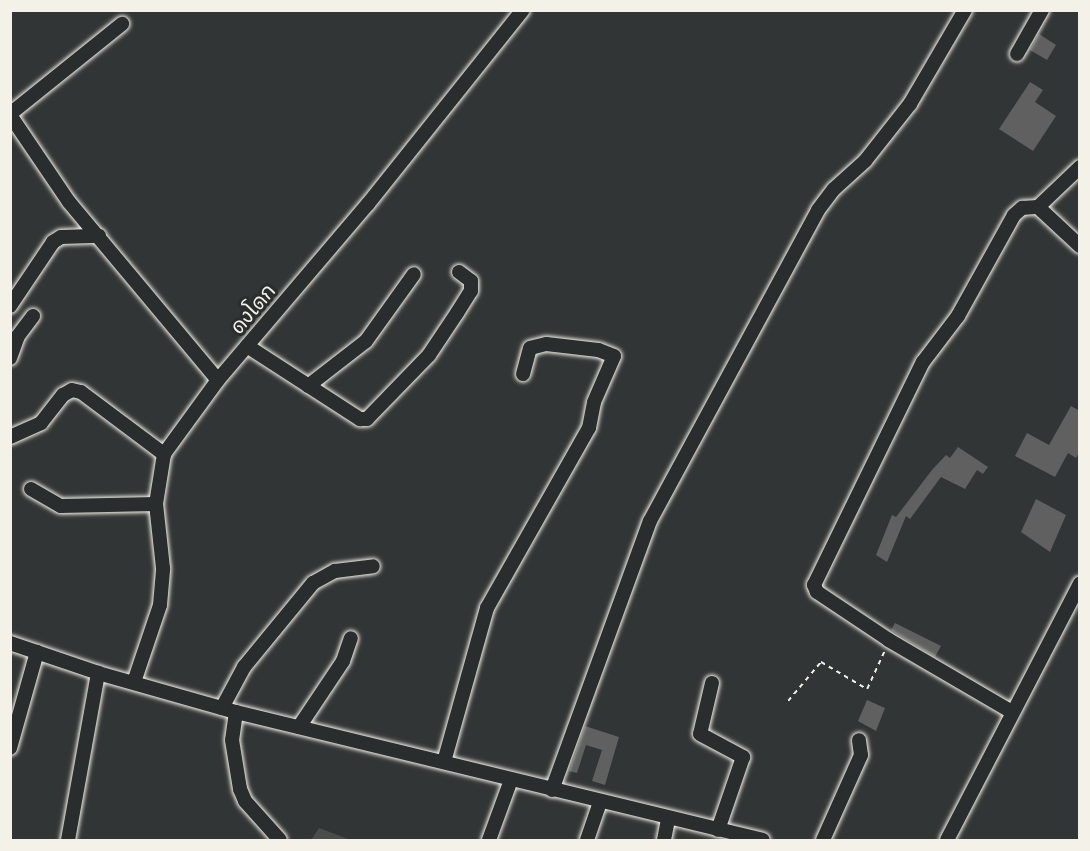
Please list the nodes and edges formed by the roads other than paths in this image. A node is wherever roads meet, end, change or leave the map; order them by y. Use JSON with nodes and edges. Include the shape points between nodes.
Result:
{"nodes":[{"id":1,"x":524,"y":10,"type":"edge"},
{"id":2,"x":965,"y":10,"type":"edge"},
{"id":3,"x":1042,"y":10,"type":"edge"},
{"id":4,"x":122,"y":24,"type":"dead end"},
{"id":5,"x":1017,"y":54,"type":"dead end"},
{"id":6,"x":10,"y":115,"type":"edge"},
{"id":7,"x":1080,"y":167,"type":"edge"},
{"id":8,"x":1038,"y":207,"type":"junction"},
{"id":9,"x":99,"y":236,"type":"junction"},
{"id":10,"x":1080,"y":246,"type":"edge"},
{"id":11,"x":459,"y":272,"type":"dead end"},
{"id":12,"x":414,"y":274,"type":"dead end"},
{"id":13,"x":10,"y":306,"type":"edge"},
{"id":14,"x":33,"y":316,"type":"dead end"},
{"id":15,"x":247,"y":346,"type":"junction"},
{"id":16,"x":10,"y":358,"type":"edge"},
{"id":17,"x":523,"y":374,"type":"dead end"},
{"id":18,"x":218,"y":380,"type":"junction"},
{"id":19,"x":308,"y":386,"type":"junction"},
{"id":20,"x":10,"y":437,"type":"edge"},
{"id":21,"x":164,"y":454,"type":"junction"},
{"id":22,"x":31,"y":489,"type":"dead end"},
{"id":23,"x":156,"y":504,"type":"junction"},
{"id":24,"x":373,"y":566,"type":"dead end"},
{"id":25,"x":1080,"y":584,"type":"edge"},
{"id":26,"x":351,"y":638,"type":"dead end"},
{"id":27,"x":10,"y":643,"type":"edge"},
{"id":28,"x":37,"y":652,"type":"junction"},
{"id":29,"x":98,"y":673,"type":"junction"},
{"id":30,"x":134,"y":682,"type":"junction"},
{"id":31,"x":712,"y":683,"type":"dead end"},
{"id":32,"x":229,"y":710,"type":"junction"},
{"id":33,"x":1012,"y":712,"type":"junction"},
{"id":34,"x":299,"y":727,"type":"junction"},
{"id":35,"x":858,"y":740,"type":"dead end"},
{"id":36,"x":10,"y":748,"type":"edge"},
{"id":37,"x":444,"y":762,"type":"junction"},
{"id":38,"x":511,"y":780,"type":"junction"},
{"id":39,"x":552,"y":790,"type":"junction"},
{"id":40,"x":600,"y":802,"type":"junction"},
{"id":41,"x":668,"y":819,"type":"junction"},
{"id":42,"x":718,"y":830,"type":"junction"},
{"id":43,"x":68,"y":840,"type":"edge"},
{"id":44,"x":280,"y":840,"type":"edge"},
{"id":45,"x":489,"y":840,"type":"edge"},
{"id":46,"x":588,"y":840,"type":"edge"},
{"id":47,"x":664,"y":840,"type":"edge"},
{"id":48,"x":763,"y":840,"type":"edge"},
{"id":49,"x":823,"y":840,"type":"edge"},
{"id":50,"x":947,"y":840,"type":"edge"}],
"edges":[{"from":1,"to":15,"type":"street","name":"ดงโดก"},
{"from":2,"to":39,"type":"street","via":[[910,104],[865,161],[818,210],[650,521]]},
{"from":3,"to":5,"type":"street"},
{"from":4,"to":6,"type":"street"},
{"from":6,"to":9,"type":"street","via":[[69,202]]},
{"from":7,"to":8,"type":"street"},
{"from":8,"to":10,"type":"street"},
{"from":8,"to":33,"type":"street","via":[[1022,208],[1014,215],[958,316],[923,362],[815,583],[818,591],[889,640]]},
{"from":9,"to":13,"type":"street","via":[[61,237],[53,242]]},
{"from":9,"to":18,"type":"street"},
{"from":11,"to":19,"type":"street","via":[[471,281],[466,298],[429,355],[371,416],[360,419]]},
{"from":12,"to":19,"type":"street","via":[[366,341]]},
{"from":14,"to":16,"type":"street","via":[[18,336]]},
{"from":15,"to":18,"type":"street","name":"ดงโดก"},
{"from":15,"to":19,"type":"street"},
{"from":17,"to":37,"type":"street","via":[[530,348],[546,344],[598,350],[614,356],[594,402],[589,428],[487,608]]},
{"from":18,"to":21,"type":"street","name":"ดงโดก"},
{"from":20,"to":21,"type":"street","via":[[41,423],[63,395],[72,390],[81,392]]},
{"from":21,"to":23,"type":"street","name":"ดงโดก"},
{"from":22,"to":23,"type":"street","via":[[61,506]]},
{"from":23,"to":30,"type":"street","name":"ดงโดก","via":[[163,568],[160,605]]},
{"from":24,"to":32,"type":"street","via":[[336,571],[313,583],[244,667]]},
{"from":25,"to":33,"type":"street"},
{"from":26,"to":34,"type":"street","via":[[343,661]]},
{"from":27,"to":28,"type":"street"},
{"from":28,"to":29,"type":"street"},
{"from":28,"to":36,"type":"street"},
{"from":29,"to":30,"type":"street"},
{"from":29,"to":43,"type":"street"},
{"from":30,"to":32,"type":"street"},
{"from":31,"to":42,"type":"street","via":[[700,734],[743,757]]},
{"from":32,"to":34,"type":"street"},
{"from":32,"to":44,"type":"street","via":[[240,789]]},
{"from":33,"to":50,"type":"street"},
{"from":34,"to":37,"type":"street"},
{"from":35,"to":49,"type":"street","via":[[861,755]]},
{"from":37,"to":38,"type":"street"},
{"from":38,"to":39,"type":"street"},
{"from":38,"to":45,"type":"street"},
{"from":39,"to":40,"type":"street"},
{"from":40,"to":41,"type":"street"},
{"from":40,"to":46,"type":"street"},
{"from":41,"to":42,"type":"street"},
{"from":41,"to":47,"type":"street"},
{"from":42,"to":48,"type":"street"}]}
